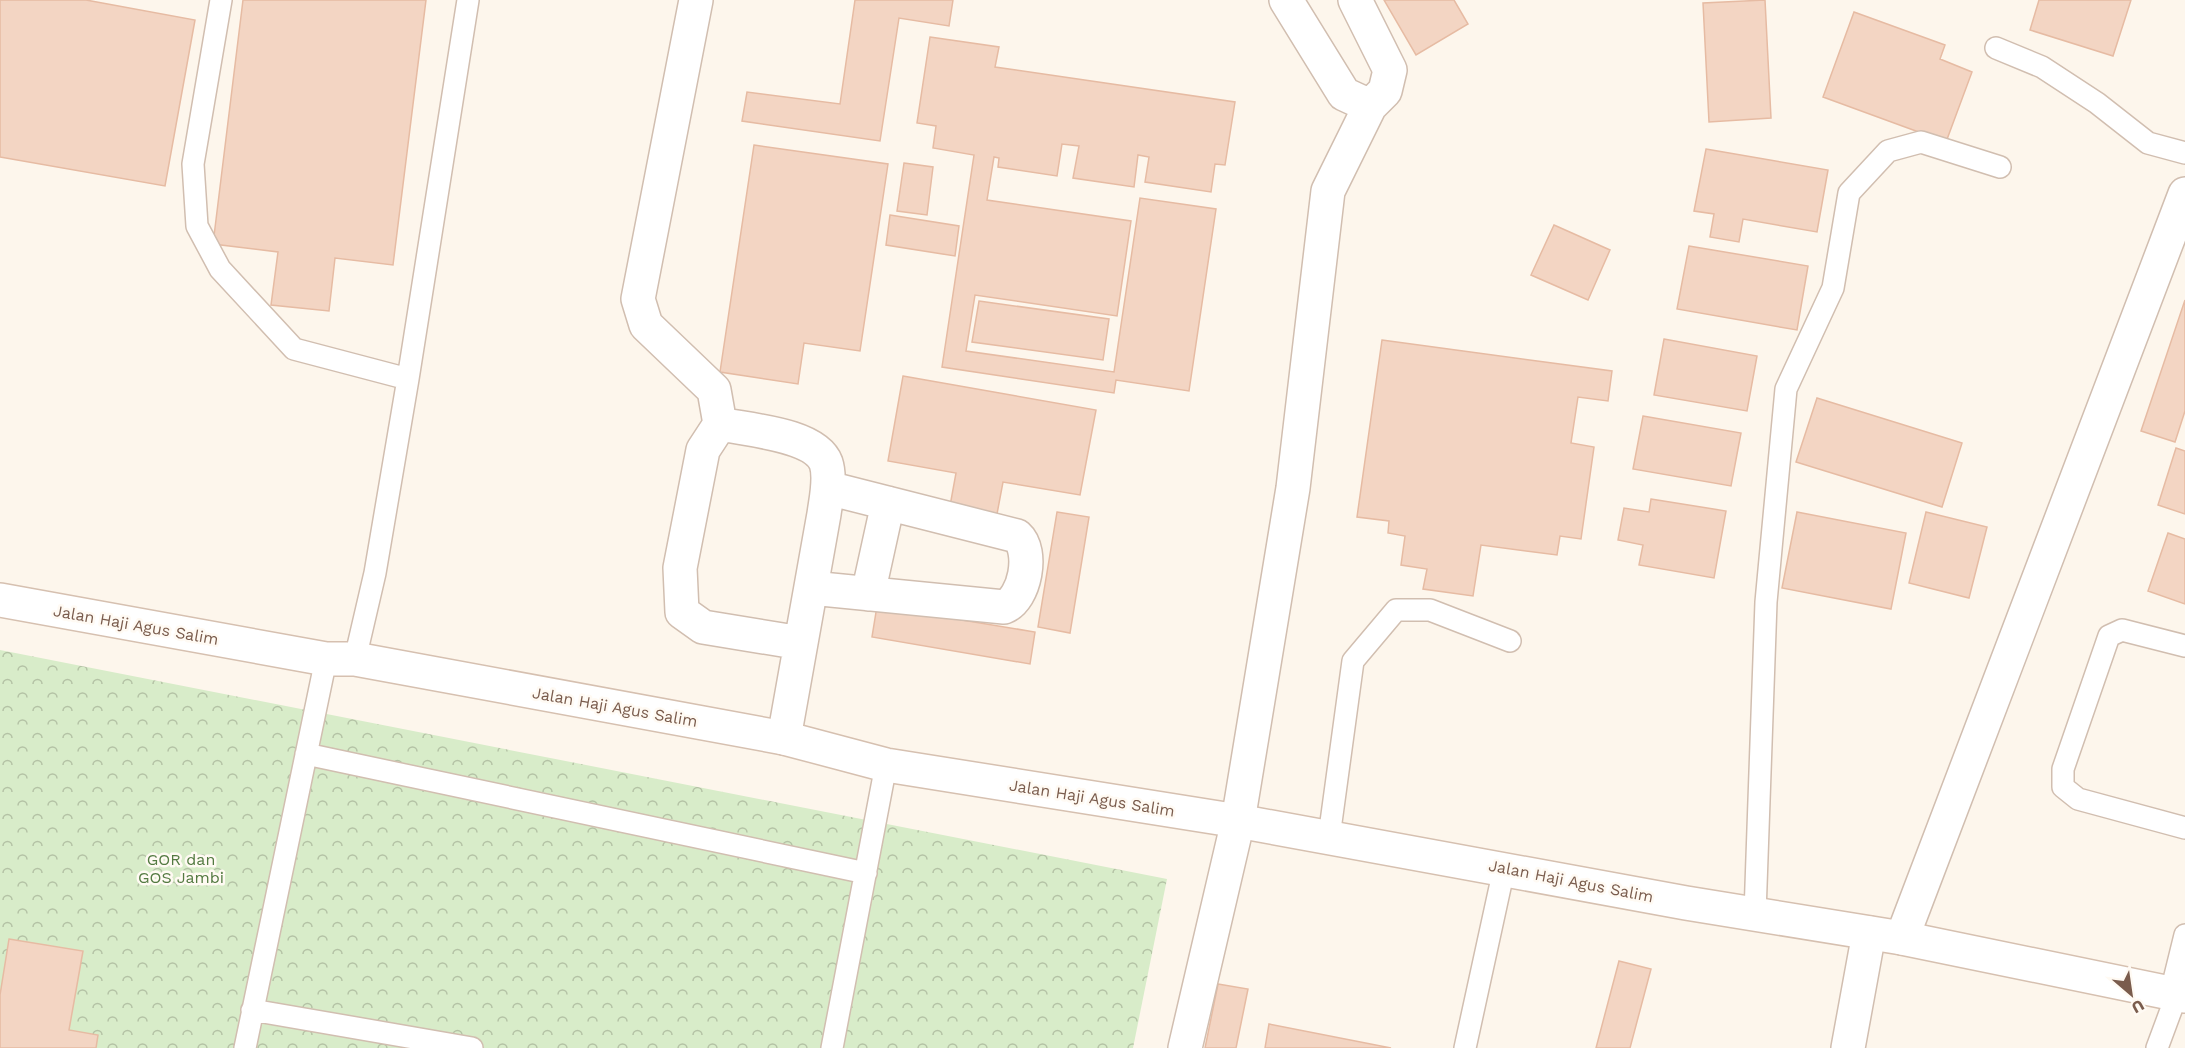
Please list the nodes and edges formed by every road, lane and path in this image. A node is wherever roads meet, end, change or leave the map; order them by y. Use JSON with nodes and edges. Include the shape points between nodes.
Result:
{"nodes":[{"id":1,"x":221,"y":0,"type":"edge"},
{"id":2,"x":468,"y":0,"type":"edge"},
{"id":3,"x":696,"y":0,"type":"edge"},
{"id":4,"x":1286,"y":0,"type":"edge"},
{"id":5,"x":1355,"y":0,"type":"edge"},
{"id":6,"x":1996,"y":48,"type":"dead end"},
{"id":7,"x":1370,"y":106,"type":"junction"},
{"id":8,"x":2185,"y":153,"type":"edge"},
{"id":9,"x":2000,"y":167,"type":"dead end"},
{"id":10,"x":2185,"y":194,"type":"edge"},
{"id":11,"x":408,"y":380,"type":"junction"},
{"id":12,"x":720,"y":424,"type":"junction"},
{"id":13,"x":828,"y":488,"type":"junction"},
{"id":14,"x":888,"y":503,"type":"junction"},
{"id":15,"x":811,"y":588,"type":"junction"},
{"id":16,"x":868,"y":594,"type":"junction"},
{"id":17,"x":0,"y":600,"type":"edge"},
{"id":18,"x":1510,"y":641,"type":"dead end"},
{"id":19,"x":801,"y":643,"type":"junction"},
{"id":20,"x":2185,"y":646,"type":"edge"},
{"id":21,"x":341,"y":659,"type":"junction"},
{"id":22,"x":783,"y":738,"type":"junction"},
{"id":23,"x":306,"y":754,"type":"junction"},
{"id":24,"x":886,"y":765,"type":"junction"},
{"id":25,"x":1238,"y":821,"type":"junction"},
{"id":26,"x":2185,"y":828,"type":"edge"},
{"id":27,"x":1329,"y":837,"type":"junction"},
{"id":28,"x":1504,"y":868,"type":"junction"},
{"id":29,"x":866,"y":873,"type":"junction"},
{"id":30,"x":1755,"y":914,"type":"junction"},
{"id":31,"x":1869,"y":933,"type":"junction"},
{"id":32,"x":2185,"y":935,"type":"edge"},
{"id":33,"x":1902,"y":938,"type":"junction"},
{"id":34,"x":2178,"y":994,"type":"edge"},
{"id":35,"x":252,"y":1010,"type":"junction"},
{"id":36,"x":245,"y":1048,"type":"edge"},
{"id":37,"x":472,"y":1048,"type":"edge"},
{"id":38,"x":832,"y":1048,"type":"edge"},
{"id":39,"x":1185,"y":1048,"type":"edge"},
{"id":40,"x":1465,"y":1048,"type":"edge"},
{"id":41,"x":1848,"y":1048,"type":"edge"},
{"id":42,"x":2157,"y":1048,"type":"edge"}],
"edges":[{"from":1,"to":11,"type":"lane","via":[[193,164],[197,226],[220,269],[294,348]]},
{"from":2,"to":11,"type":"lane"},
{"from":3,"to":12,"type":"street","via":[[638,298],[646,325],[714,390]]},
{"from":4,"to":7,"type":"street","via":[[1344,94]]},
{"from":5,"to":7,"type":"street","via":[[1390,70],[1385,91]]},
{"from":6,"to":8,"type":"lane","via":[[2042,68],[2148,143]]},
{"from":7,"to":25,"type":"street","via":[[1328,191],[1293,488]]},
{"from":9,"to":30,"type":"lane","via":[[1921,142],[1888,151],[1849,193],[1833,288],[1786,388],[1766,602]]},
{"from":10,"to":33,"type":"street"},
{"from":11,"to":21,"type":"lane","via":[[375,573]]},
{"from":12,"to":13,"type":"street","via":[[803,441],[818,450],[826,464]]},
{"from":12,"to":19,"type":"street","via":[[703,450],[680,568],[682,612],[703,627]]},
{"from":13,"to":14,"type":"street"},
{"from":13,"to":15,"type":"street"},
{"from":14,"to":16,"type":"street"},
{"from":14,"to":16,"type":"street","via":[[1017,536],[1027,553],[1019,596],[1004,607]]},
{"from":15,"to":16,"type":"street"},
{"from":15,"to":19,"type":"street"},
{"from":17,"to":21,"type":"street","name":"Jalan Haji Agus Salim"},
{"from":18,"to":27,"type":"lane","via":[[1430,610],[1396,610],[1353,661]]},
{"from":19,"to":22,"type":"street"},
{"from":20,"to":26,"type":"lane","via":[[2122,630],[2109,636],[2063,769],[2063,787],[2078,799]]},
{"from":21,"to":22,"type":"street","name":"Jalan Haji Agus Salim"},
{"from":21,"to":23,"type":"lane"},
{"from":22,"to":24,"type":"street","name":"Jalan Haji Agus Salim"},
{"from":23,"to":29,"type":"lane"},
{"from":23,"to":35,"type":"lane"},
{"from":24,"to":25,"type":"street","name":"Jalan Haji Agus Salim"},
{"from":24,"to":29,"type":"lane"},
{"from":25,"to":27,"type":"street","name":"Jalan Haji Agus Salim"},
{"from":25,"to":39,"type":"street"},
{"from":27,"to":28,"type":"street","name":"Jalan Haji Agus Salim"},
{"from":28,"to":30,"type":"street","name":"Jalan Haji Agus Salim"},
{"from":28,"to":40,"type":"lane"},
{"from":29,"to":38,"type":"lane"},
{"from":30,"to":31,"type":"street","name":"Jalan Haji Agus Salim"},
{"from":31,"to":33,"type":"street","name":"Jalan Haji Agus Salim"},
{"from":31,"to":41,"type":"street"},
{"from":32,"to":34,"type":"lane"},
{"from":33,"to":34,"type":"street","name":"Jalan Haji Agus Salim"},
{"from":34,"to":42,"type":"lane"},
{"from":35,"to":36,"type":"lane"},
{"from":35,"to":37,"type":"lane"}]}
